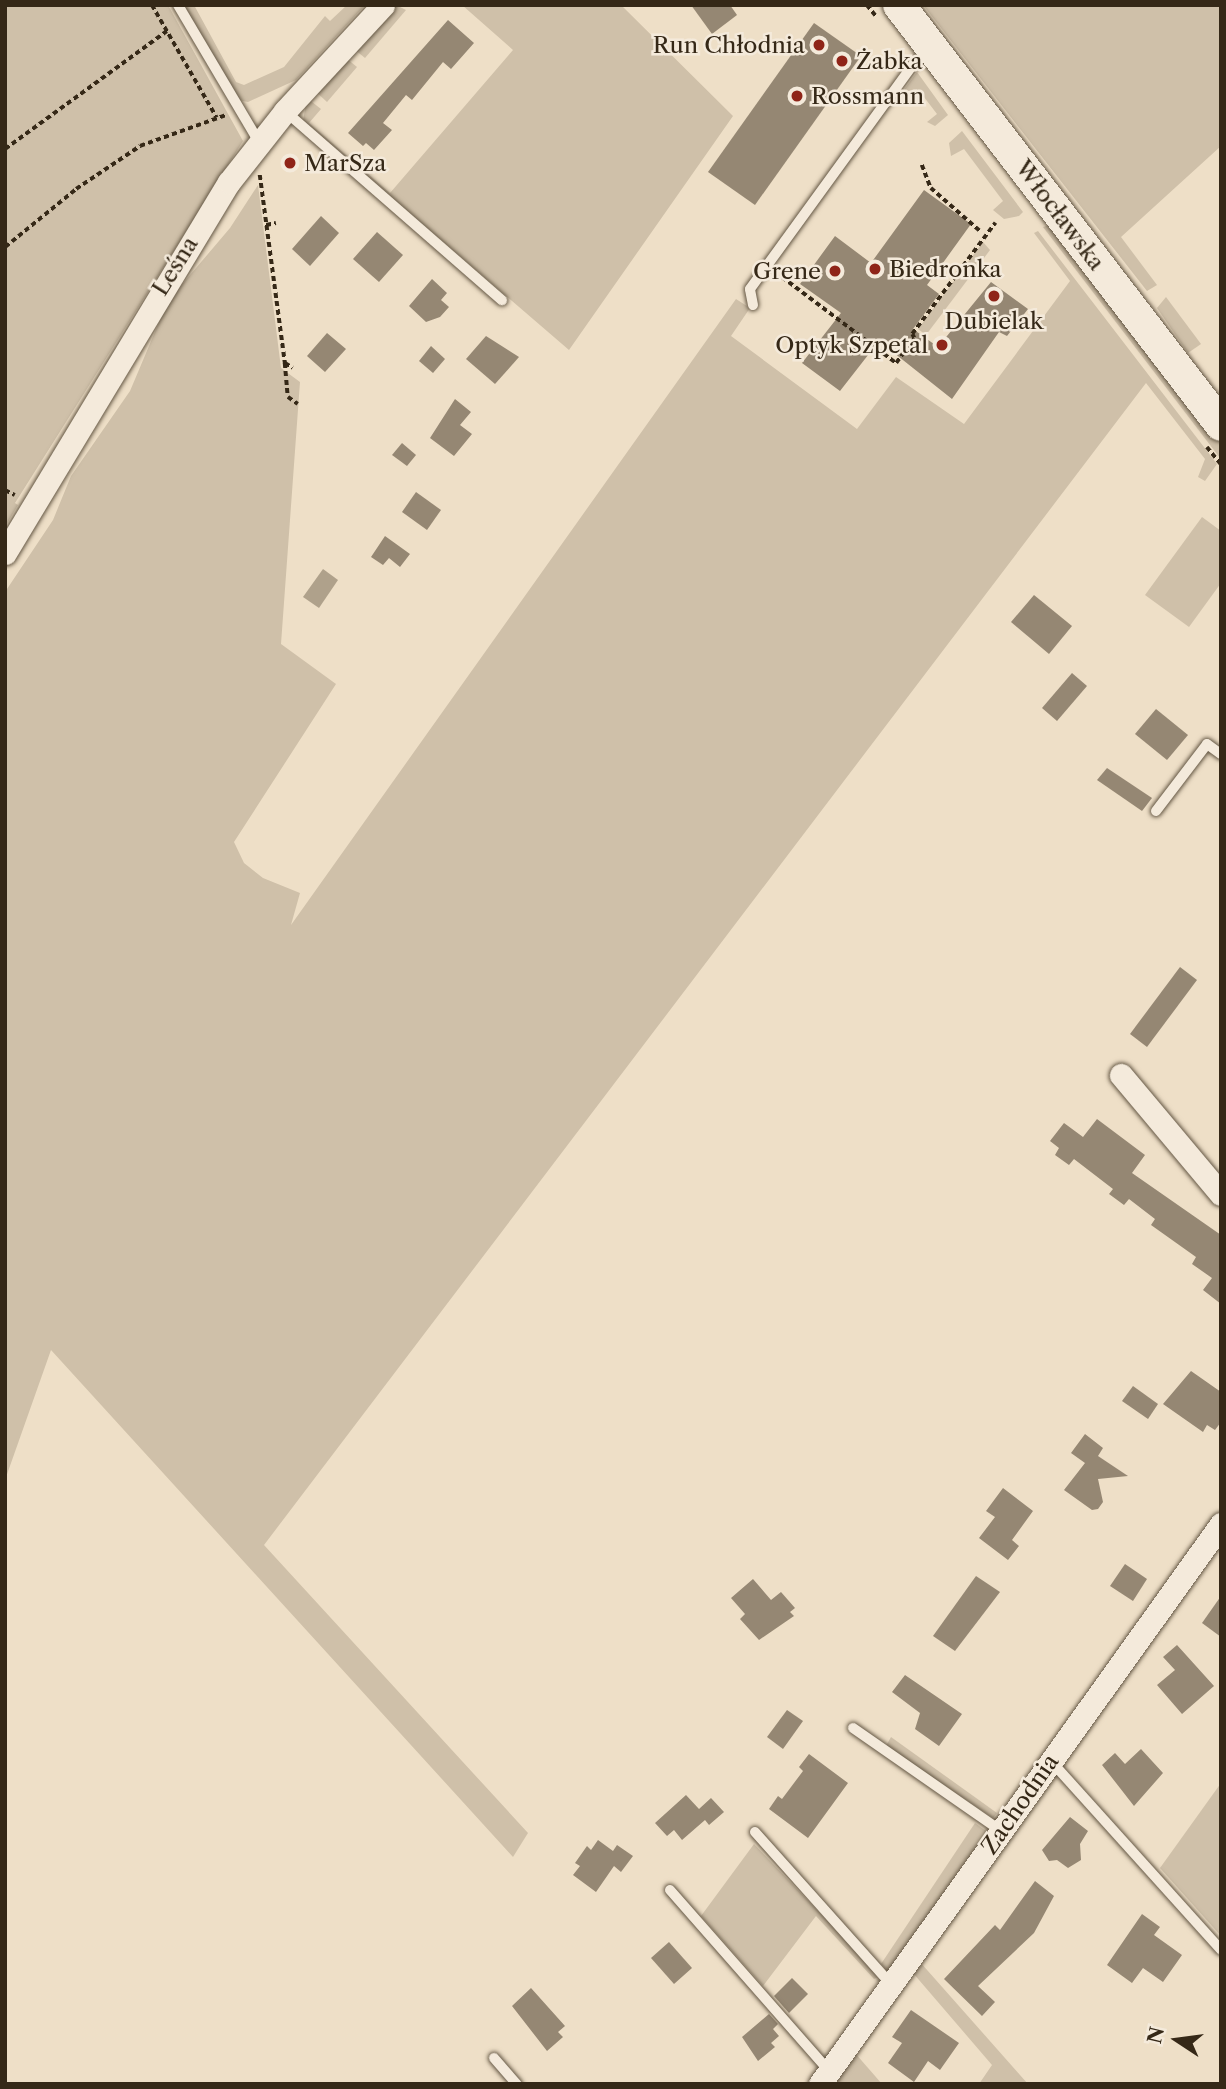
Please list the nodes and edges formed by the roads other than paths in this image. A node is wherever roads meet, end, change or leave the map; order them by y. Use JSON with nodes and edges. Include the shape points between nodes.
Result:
{"nodes":[{"id":1,"x":178,"y":5,"type":"edge"},
{"id":2,"x":383,"y":5,"type":"edge"},
{"id":3,"x":900,"y":5,"type":"edge"},
{"id":4,"x":932,"y":48,"type":"junction"},
{"id":5,"x":285,"y":111,"type":"junction"},
{"id":6,"x":257,"y":144,"type":"junction"},
{"id":7,"x":502,"y":300,"type":"dead end"},
{"id":8,"x":753,"y":305,"type":"dead end"},
{"id":9,"x":1221,"y":425,"type":"edge"},
{"id":10,"x":5,"y":553,"type":"edge"},
{"id":11,"x":1221,"y":754,"type":"edge"},
{"id":12,"x":1156,"y":811,"type":"dead end"},
{"id":13,"x":1121,"y":1075,"type":"dead end"},
{"id":14,"x":1221,"y":1195,"type":"edge"},
{"id":15,"x":1221,"y":1524,"type":"edge"},
{"id":16,"x":853,"y":1728,"type":"dead end"},
{"id":17,"x":1051,"y":1761,"type":"junction"},
{"id":18,"x":755,"y":1832,"type":"dead end"},
{"id":19,"x":1000,"y":1832,"type":"junction"},
{"id":20,"x":670,"y":1890,"type":"dead end"},
{"id":21,"x":1221,"y":1950,"type":"edge"},
{"id":22,"x":891,"y":1984,"type":"junction"},
{"id":23,"x":494,"y":2058,"type":"dead end"},
{"id":24,"x":825,"y":2078,"type":"edge"},
{"id":25,"x":517,"y":2084,"type":"edge"}],
"edges":[{"from":1,"to":6,"type":"lane"},
{"from":2,"to":5,"type":"street","name":"Leśna"},
{"from":3,"to":4,"type":"main road","name":"Włocławska"},
{"from":4,"to":8,"type":"lane","via":[[913,65],[750,289]]},
{"from":4,"to":9,"type":"main road","name":"Włocławska"},
{"from":5,"to":6,"type":"street","name":"Leśna"},
{"from":5,"to":7,"type":"lane"},
{"from":6,"to":10,"type":"street","name":"Leśna","via":[[163,285]]},
{"from":11,"to":12,"type":"lane","via":[[1208,744]]},
{"from":13,"to":14,"type":"street"},
{"from":15,"to":17,"type":"street","name":"Zachodnia"},
{"from":16,"to":19,"type":"lane"},
{"from":17,"to":19,"type":"street","name":"Zachodnia"},
{"from":17,"to":21,"type":"lane"},
{"from":18,"to":22,"type":"lane"},
{"from":19,"to":22,"type":"street","name":"Zachodnia"},
{"from":20,"to":24,"type":"lane"},
{"from":22,"to":24,"type":"street","name":"Zachodnia"},
{"from":23,"to":25,"type":"lane"}]}
